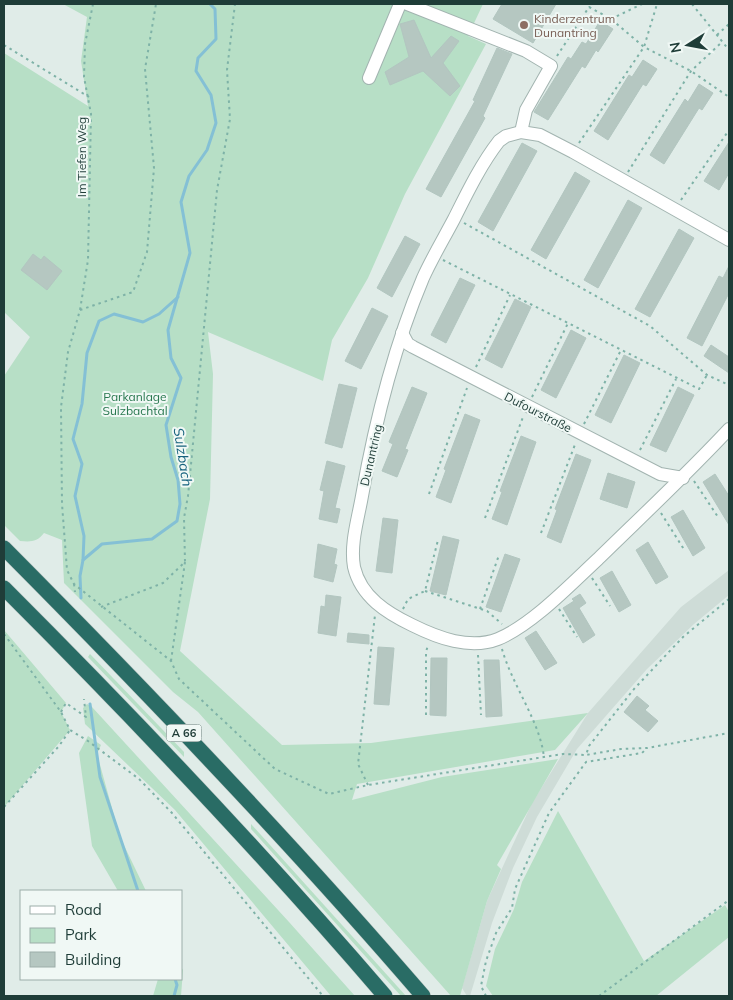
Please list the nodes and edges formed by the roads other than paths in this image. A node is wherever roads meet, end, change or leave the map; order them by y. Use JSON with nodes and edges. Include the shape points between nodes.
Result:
{"nodes":[{"id":1,"x":400,"y":4,"type":"edge"},
{"id":2,"x":407,"y":4,"type":"edge"},
{"id":3,"x":369,"y":78,"type":"dead end"},
{"id":4,"x":521,"y":132,"type":"junction"},
{"id":5,"x":729,"y":240,"type":"edge"},
{"id":6,"x":402,"y":333,"type":"junction"},
{"id":7,"x":729,"y":429,"type":"edge"},
{"id":8,"x":686,"y":475,"type":"junction"},
{"id":9,"x":4,"y":548,"type":"edge"},
{"id":10,"x":4,"y":588,"type":"edge"},
{"id":11,"x":385,"y":996,"type":"edge"},
{"id":12,"x":423,"y":996,"type":"edge"}],
"edges":[{"from":1,"to":3,"type":"street"},
{"from":2,"to":4,"type":"street","via":[[526,51],[551,66],[526,110]]},
{"from":4,"to":5,"type":"street","via":[[540,135],[573,152]]},
{"from":4,"to":6,"type":"street","name":"Dunantring","via":[[506,136],[494,148],[434,256]]},
{"from":6,"to":8,"type":"street","name":"Dufourstraße","via":[[413,347],[634,461],[660,474]]},
{"from":6,"to":8,"type":"street","name":"Dunantring","via":[[367,465],[354,544],[359,580],[378,606],[398,618],[451,640],[478,644],[499,639],[553,600]]},
{"from":7,"to":8,"type":"street","name":"Dunantring"},
{"from":9,"to":12,"type":"highway","number":"A 66","via":[[164,712]]},
{"from":10,"to":11,"type":"highway","number":"A 66","via":[[146,731]]}]}
